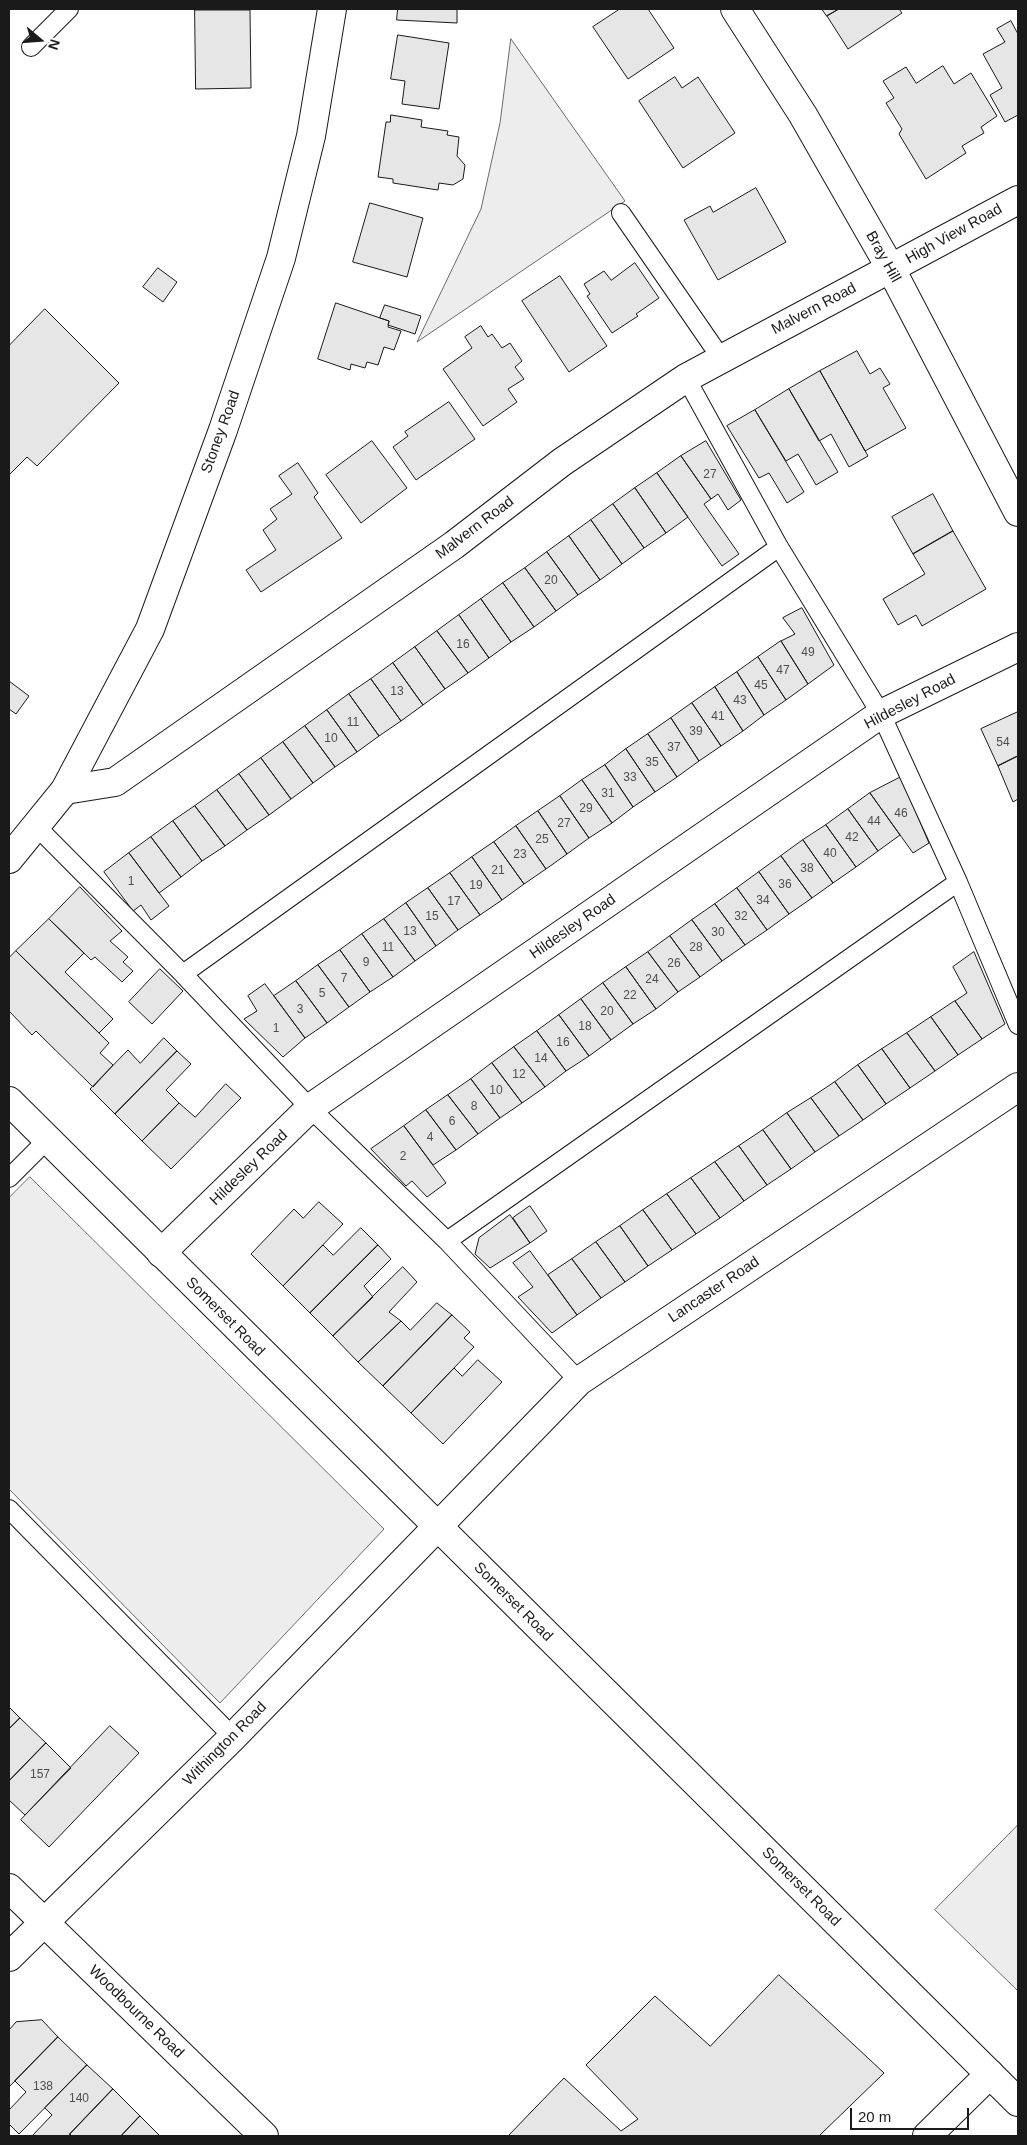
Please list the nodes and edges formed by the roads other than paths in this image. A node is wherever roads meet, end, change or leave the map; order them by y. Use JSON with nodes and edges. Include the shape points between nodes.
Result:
{"nodes":[{"id":1,"x":69,"y":9,"type":"edge"},
{"id":2,"x":332,"y":9,"type":"edge"},
{"id":3,"x":735,"y":9,"type":"edge"},
{"id":4,"x":31,"y":47,"type":"dead end"},
{"id":5,"x":1018,"y":200,"type":"edge"},
{"id":6,"x":621,"y":213,"type":"dead end"},
{"id":7,"x":890,"y":269,"type":"junction"},
{"id":8,"x":721,"y":358,"type":"junction"},
{"id":9,"x":686,"y":378,"type":"junction"},
{"id":10,"x":1018,"y":512,"type":"edge"},
{"id":11,"x":779,"y":547,"type":"junction"},
{"id":12,"x":1018,"y":646,"type":"edge"},
{"id":13,"x":881,"y":714,"type":"junction"},
{"id":14,"x":65,"y":790,"type":"junction"},
{"id":15,"x":37,"y":827,"type":"junction"},
{"id":16,"x":9,"y":859,"type":"edge"},
{"id":17,"x":958,"y":882,"type":"junction"},
{"id":18,"x":183,"y":974,"type":"junction"},
{"id":19,"x":1018,"y":1025,"type":"edge"},
{"id":20,"x":1018,"y":1087,"type":"edge"},
{"id":21,"x":9,"y":1101,"type":"edge"},
{"id":22,"x":310,"y":1108,"type":"junction"},
{"id":23,"x":48,"y":1138,"type":"junction"},
{"id":24,"x":9,"y":1178,"type":"edge"},
{"id":25,"x":447,"y":1242,"type":"junction"},
{"id":26,"x":161,"y":1253,"type":"junction"},
{"id":27,"x":579,"y":1380,"type":"junction"},
{"id":28,"x":9,"y":1509,"type":"edge"},
{"id":29,"x":437,"y":1526,"type":"junction"},
{"id":30,"x":233,"y":1737,"type":"junction"},
{"id":31,"x":9,"y":1888,"type":"edge"},
{"id":32,"x":44,"y":1923,"type":"junction"},
{"id":33,"x":9,"y":1957,"type":"edge"},
{"id":34,"x":990,"y":2074,"type":"junction"},
{"id":35,"x":1018,"y":2102,"type":"edge"},
{"id":36,"x":264,"y":2136,"type":"edge"},
{"id":37,"x":927,"y":2136,"type":"edge"}],
"edges":[{"from":1,"to":4,"type":"lane"},
{"from":2,"to":14,"type":"main road","name":"Stoney Road","via":[[311,136],[281,258],[150,629]]},
{"from":3,"to":7,"type":"main road","name":"Bray Hill","via":[[803,115]]},
{"from":5,"to":7,"type":"main road","name":"High View Road"},
{"from":6,"to":8,"type":"lane"},
{"from":7,"to":8,"type":"main road","name":"Malvern Road"},
{"from":7,"to":10,"type":"main road","name":"Bray Hill"},
{"from":8,"to":9,"type":"main road","name":"Malvern Road"},
{"from":9,"to":11,"type":"lane"},
{"from":9,"to":14,"type":"main road","name":"Malvern Road","via":[[562,462],[454,545],[115,782]]},
{"from":11,"to":13,"type":"lane"},
{"from":11,"to":18,"type":"lane"},
{"from":12,"to":13,"type":"main road","name":"Hildesley Road"},
{"from":13,"to":17,"type":"lane"},
{"from":13,"to":22,"type":"main road","name":"Hildesley Road"},
{"from":14,"to":15,"type":"main road","name":"Stoney Road"},
{"from":15,"to":16,"type":"main road","name":"Stoney Road"},
{"from":15,"to":18,"type":"lane"},
{"from":17,"to":19,"type":"lane"},
{"from":17,"to":25,"type":"lane"},
{"from":18,"to":22,"type":"lane"},
{"from":20,"to":27,"type":"main road","name":"Lancaster Road"},
{"from":21,"to":23,"type":"main road","name":"Somerset Road"},
{"from":22,"to":25,"type":"lane"},
{"from":22,"to":26,"type":"main road","name":"Hildesley Road"},
{"from":23,"to":24,"type":"lane"},
{"from":23,"to":26,"type":"main road","name":"Somerset Road"},
{"from":25,"to":27,"type":"lane"},
{"from":26,"to":29,"type":"main road","name":"Somerset Road"},
{"from":27,"to":29,"type":"main road","name":"Lancaster Road"},
{"from":28,"to":30,"type":"lane"},
{"from":29,"to":30,"type":"main road","name":"Withington Road"},
{"from":29,"to":34,"type":"main road","name":"Somerset Road"},
{"from":30,"to":32,"type":"main road","name":"Withington Road"},
{"from":31,"to":32,"type":"main road","name":"Woodbourne Road"},
{"from":32,"to":33,"type":"main road","name":"Withington Road"},
{"from":32,"to":36,"type":"main road","name":"Woodbourne Road"},
{"from":34,"to":35,"type":"main road","name":"Somerset Road"},
{"from":34,"to":37,"type":"main road"}]}
